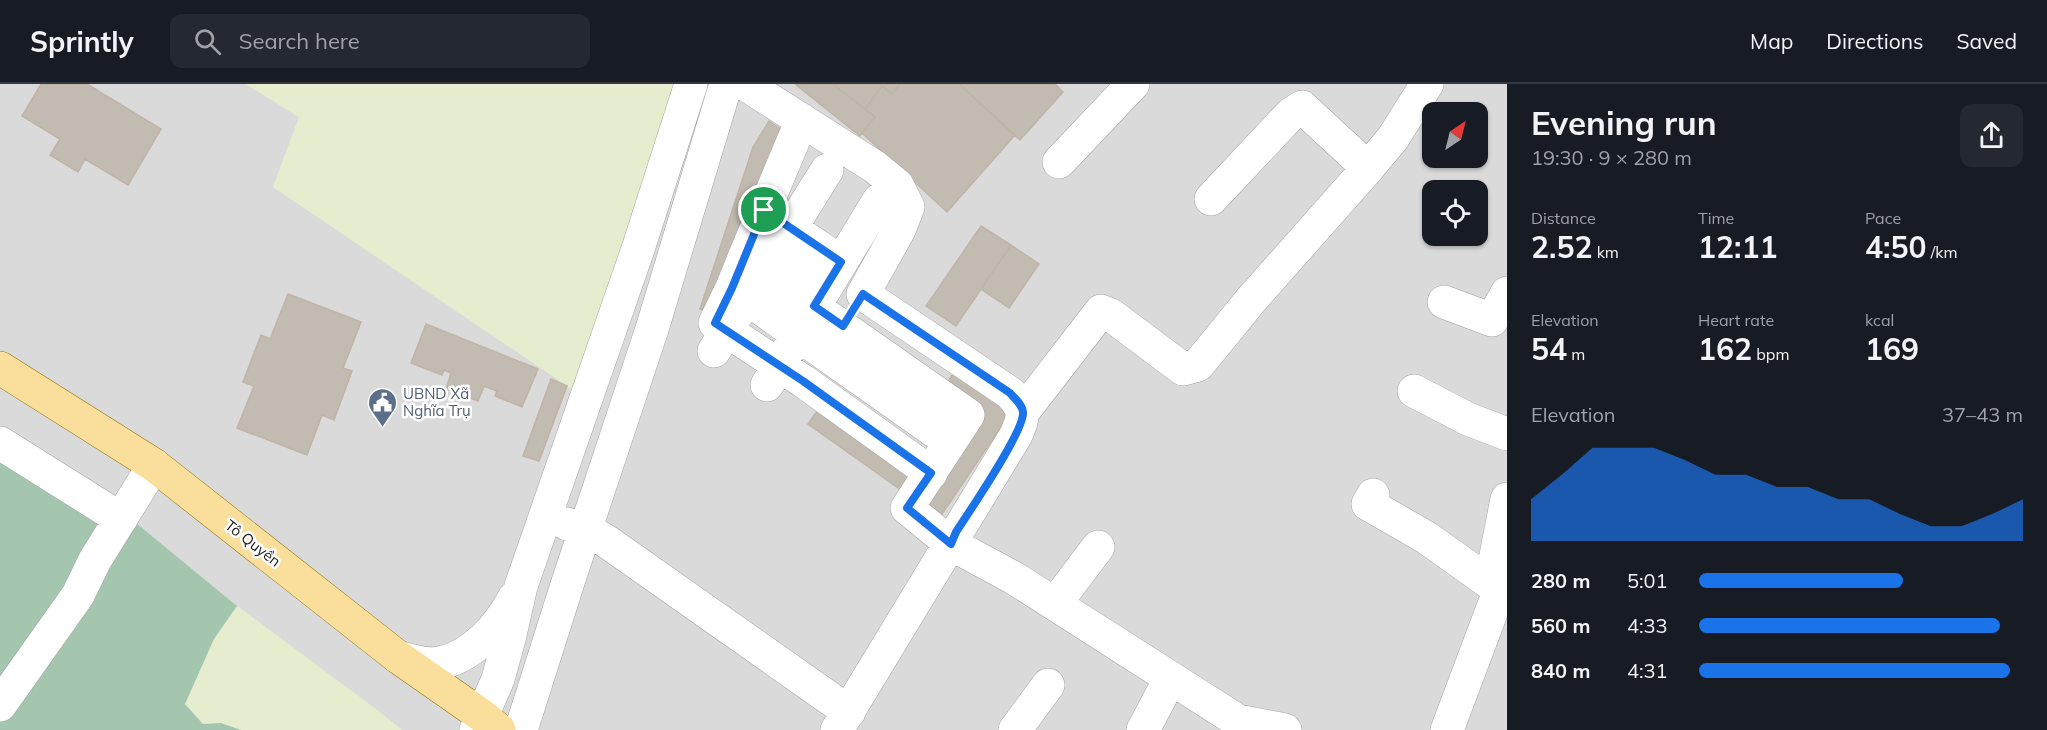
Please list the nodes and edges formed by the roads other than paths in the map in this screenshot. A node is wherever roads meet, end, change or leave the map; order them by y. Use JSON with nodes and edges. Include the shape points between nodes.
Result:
{"nodes":[{"id":1,"x":691,"y":84,"type":"edge"},
{"id":2,"x":726,"y":84,"type":"edge"},
{"id":3,"x":746,"y":84,"type":"edge"},
{"id":4,"x":1133,"y":84,"type":"edge"},
{"id":5,"x":1427,"y":84,"type":"edge"},
{"id":6,"x":802,"y":120,"type":"junction"},
{"id":7,"x":1059,"y":162,"type":"dead end"},
{"id":8,"x":1368,"y":168,"type":"junction"},
{"id":9,"x":827,"y":170,"type":"dead end"},
{"id":10,"x":1211,"y":199,"type":"dead end"},
{"id":11,"x":879,"y":200,"type":"dead end"},
{"id":12,"x":759,"y":255,"type":"junction"},
{"id":13,"x":1507,"y":293,"type":"edge"},
{"id":14,"x":863,"y":294,"type":"junction"},
{"id":15,"x":821,"y":296,"type":"junction"},
{"id":16,"x":1443,"y":302,"type":"dead end"},
{"id":17,"x":843,"y":346,"type":"junction"},
{"id":18,"x":894,"y":362,"type":"junction"},
{"id":19,"x":0,"y":368,"type":"edge"},
{"id":20,"x":793,"y":384,"type":"junction"},
{"id":21,"x":876,"y":388,"type":"junction"},
{"id":22,"x":933,"y":389,"type":"junction"},
{"id":23,"x":1414,"y":391,"type":"dead end"},
{"id":24,"x":1023,"y":412,"type":"junction"},
{"id":25,"x":914,"y":416,"type":"junction"},
{"id":26,"x":855,"y":418,"type":"junction"},
{"id":27,"x":1507,"y":434,"type":"edge"},
{"id":28,"x":950,"y":442,"type":"junction"},
{"id":29,"x":0,"y":443,"type":"edge"},
{"id":30,"x":893,"y":446,"type":"junction"},
{"id":31,"x":153,"y":465,"type":"junction"},
{"id":32,"x":931,"y":473,"type":"junction"},
{"id":33,"x":1372,"y":495,"type":"dead end"},
{"id":34,"x":1507,"y":499,"type":"edge"},
{"id":35,"x":544,"y":517,"type":"junction"},
{"id":36,"x":121,"y":519,"type":"junction"},
{"id":37,"x":587,"y":530,"type":"junction"},
{"id":38,"x":951,"y":544,"type":"junction"},
{"id":39,"x":1098,"y":547,"type":"dead end"},
{"id":40,"x":521,"y":586,"type":"junction"},
{"id":41,"x":1499,"y":588,"type":"edge"},
{"id":42,"x":1054,"y":604,"type":"junction"},
{"id":43,"x":398,"y":657,"type":"junction"},
{"id":44,"x":1170,"y":679,"type":"junction"},
{"id":45,"x":1048,"y":685,"type":"dead end"},
{"id":46,"x":0,"y":705,"type":"edge"},
{"id":47,"x":843,"y":721,"type":"edge"},
{"id":48,"x":486,"y":725,"type":"edge"},
{"id":49,"x":521,"y":730,"type":"edge"},
{"id":50,"x":1016,"y":730,"type":"edge"},
{"id":51,"x":1143,"y":730,"type":"edge"},
{"id":52,"x":1285,"y":730,"type":"edge"},
{"id":53,"x":1447,"y":730,"type":"edge"}],
"edges":[{"from":1,"to":35,"type":"street"},
{"from":2,"to":37,"type":"street"},
{"from":3,"to":6,"type":"street"},
{"from":4,"to":7,"type":"street"},
{"from":5,"to":8,"type":"street","via":[[1393,138]]},
{"from":6,"to":12,"type":"street"},
{"from":6,"to":14,"type":"street","via":[[897,185],[908,207]]},
{"from":8,"to":10,"type":"street","via":[[1302,107]]},
{"from":8,"to":24,"type":"street","via":[[1197,365],[1183,369],[1101,311]]},
{"from":9,"to":12,"type":"street"},
{"from":11,"to":15,"type":"street"},
{"from":12,"to":15,"type":"street"},
{"from":12,"to":15,"type":"street"},
{"from":12,"to":20,"type":"street","via":[[715,323],[720,341]]},
{"from":13,"to":16,"type":"street","via":[[1492,320]]},
{"from":14,"to":17,"type":"street"},
{"from":14,"to":24,"type":"street","via":[[1010,393]]},
{"from":15,"to":17,"type":"street"},
{"from":15,"to":20,"type":"street"},
{"from":17,"to":18,"type":"street"},
{"from":17,"to":20,"type":"street"},
{"from":17,"to":21,"type":"street"},
{"from":18,"to":21,"type":"street"},
{"from":18,"to":22,"type":"street"},
{"from":19,"to":31,"type":"main road","name":"Tô Quyền"},
{"from":20,"to":26,"type":"street"},
{"from":21,"to":25,"type":"street"},
{"from":21,"to":26,"type":"street"},
{"from":22,"to":25,"type":"street"},
{"from":22,"to":28,"type":"street","via":[[968,415]]},
{"from":23,"to":27,"type":"street"},
{"from":24,"to":38,"type":"street","via":[[1016,435]]},
{"from":25,"to":28,"type":"street"},
{"from":25,"to":30,"type":"street"},
{"from":26,"to":30,"type":"street"},
{"from":28,"to":32,"type":"street"},
{"from":29,"to":36,"type":"street"},
{"from":30,"to":32,"type":"street"},
{"from":31,"to":36,"type":"street"},
{"from":31,"to":43,"type":"main road","name":"Tô Quyền"},
{"from":32,"to":38,"type":"street","via":[[907,508]]},
{"from":33,"to":41,"type":"street","via":[[1368,504],[1427,538]]},
{"from":34,"to":41,"type":"street"},
{"from":35,"to":37,"type":"street"},
{"from":35,"to":40,"type":"street"},
{"from":36,"to":46,"type":"street","via":[[78,595]]},
{"from":37,"to":47,"type":"street"},
{"from":37,"to":49,"type":"street"},
{"from":38,"to":42,"type":"street"},
{"from":38,"to":47,"type":"street"},
{"from":39,"to":42,"type":"street"},
{"from":40,"to":43,"type":"street","via":[[498,623],[472,648],[438,664]]},
{"from":40,"to":48,"type":"street"},
{"from":41,"to":53,"type":"street"},
{"from":42,"to":44,"type":"street"},
{"from":43,"to":48,"type":"main road","name":"Tô Quyền"},
{"from":44,"to":51,"type":"street"},
{"from":44,"to":52,"type":"street","via":[[1238,721]]},
{"from":45,"to":50,"type":"street"}]}
